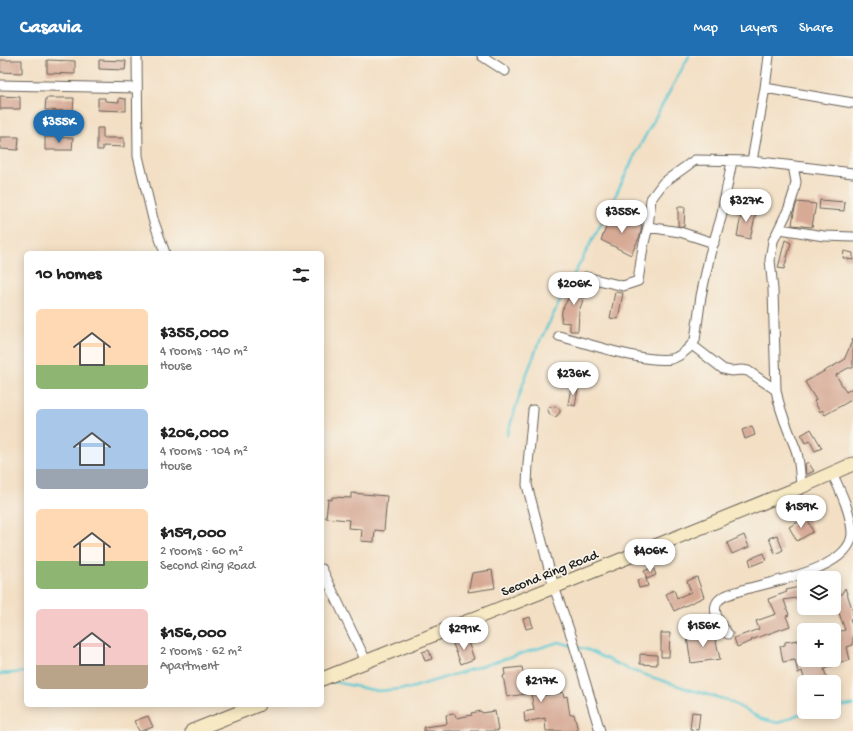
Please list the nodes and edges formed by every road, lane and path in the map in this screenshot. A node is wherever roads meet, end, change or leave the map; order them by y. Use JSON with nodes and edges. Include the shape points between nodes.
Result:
{"nodes":[{"id":1,"x":137,"y":56,"type":"edge"},
{"id":2,"x":482,"y":56,"type":"edge"},
{"id":3,"x":769,"y":56,"type":"edge"},
{"id":4,"x":505,"y":71,"type":"dead end"},
{"id":5,"x":0,"y":85,"type":"edge"},
{"id":6,"x":137,"y":88,"type":"junction"},
{"id":7,"x":765,"y":88,"type":"junction"},
{"id":8,"x":853,"y":103,"type":"edge"},
{"id":9,"x":732,"y":161,"type":"junction"},
{"id":10,"x":752,"y":161,"type":"junction"},
{"id":11,"x":793,"y":166,"type":"junction"},
{"id":12,"x":853,"y":173,"type":"edge"},
{"id":13,"x":648,"y":227,"type":"junction"},
{"id":14,"x":780,"y":229,"type":"junction"},
{"id":15,"x":853,"y":237,"type":"edge"},
{"id":16,"x":714,"y":243,"type":"junction"},
{"id":17,"x":164,"y":251,"type":"edge"},
{"id":18,"x":586,"y":276,"type":"dead end"},
{"id":19,"x":559,"y":336,"type":"dead end"},
{"id":20,"x":692,"y":344,"type":"junction"},
{"id":21,"x":776,"y":390,"type":"junction"},
{"id":22,"x":533,"y":410,"type":"dead end"},
{"id":23,"x":853,"y":464,"type":"edge"},
{"id":24,"x":832,"y":473,"type":"junction"},
{"id":25,"x":801,"y":487,"type":"junction"},
{"id":26,"x":324,"y":573,"type":"edge"},
{"id":27,"x":554,"y":587,"type":"junction"},
{"id":28,"x":728,"y":634,"type":"dead end"},
{"id":29,"x":366,"y":661,"type":"junction"},
{"id":30,"x":327,"y":677,"type":"edge"},
{"id":31,"x":253,"y":707,"type":"edge"},
{"id":32,"x":192,"y":731,"type":"edge"},
{"id":33,"x":600,"y":731,"type":"edge"}],
"edges":[{"from":1,"to":6,"type":"street"},
{"from":2,"to":4,"type":"street"},
{"from":3,"to":7,"type":"street"},
{"from":5,"to":6,"type":"street"},
{"from":6,"to":17,"type":"street","via":[[138,156],[153,219]]},
{"from":7,"to":8,"type":"street"},
{"from":7,"to":10,"type":"street"},
{"from":9,"to":10,"type":"street"},
{"from":9,"to":13,"type":"street","via":[[695,160],[663,182],[651,199]]},
{"from":9,"to":16,"type":"street"},
{"from":10,"to":11,"type":"street"},
{"from":11,"to":12,"type":"street"},
{"from":11,"to":14,"type":"street","via":[[796,182],[794,192]]},
{"from":13,"to":16,"type":"street","via":[[680,232]]},
{"from":13,"to":18,"type":"street","via":[[638,281],[623,286]]},
{"from":14,"to":15,"type":"street","via":[[824,236]]},
{"from":14,"to":21,"type":"street","via":[[773,241],[770,260]]},
{"from":16,"to":20,"type":"street","via":[[701,296],[695,340]]},
{"from":19,"to":20,"type":"street","via":[[626,354],[664,359],[673,358]]},
{"from":20,"to":21,"type":"street","via":[[723,369],[748,371]]},
{"from":21,"to":25,"type":"street","via":[[779,406],[797,455]]},
{"from":22,"to":27,"type":"street","via":[[527,485]]},
{"from":23,"to":24,"type":"main road","name":"Second Ring Road"},
{"from":24,"to":25,"type":"main road","name":"Second Ring Road"},
{"from":24,"to":28,"type":"street","via":[[851,524],[852,535],[849,544],[826,565],[804,574],[730,594],[718,601],[716,615]]},
{"from":25,"to":27,"type":"main road","name":"Second Ring Road"},
{"from":26,"to":29,"type":"street"},
{"from":27,"to":29,"type":"main road","name":"Second Ring Road"},
{"from":27,"to":33,"type":"street"},
{"from":29,"to":30,"type":"main road","name":"Second Ring Road"},
{"from":31,"to":32,"type":"main road"}]}
